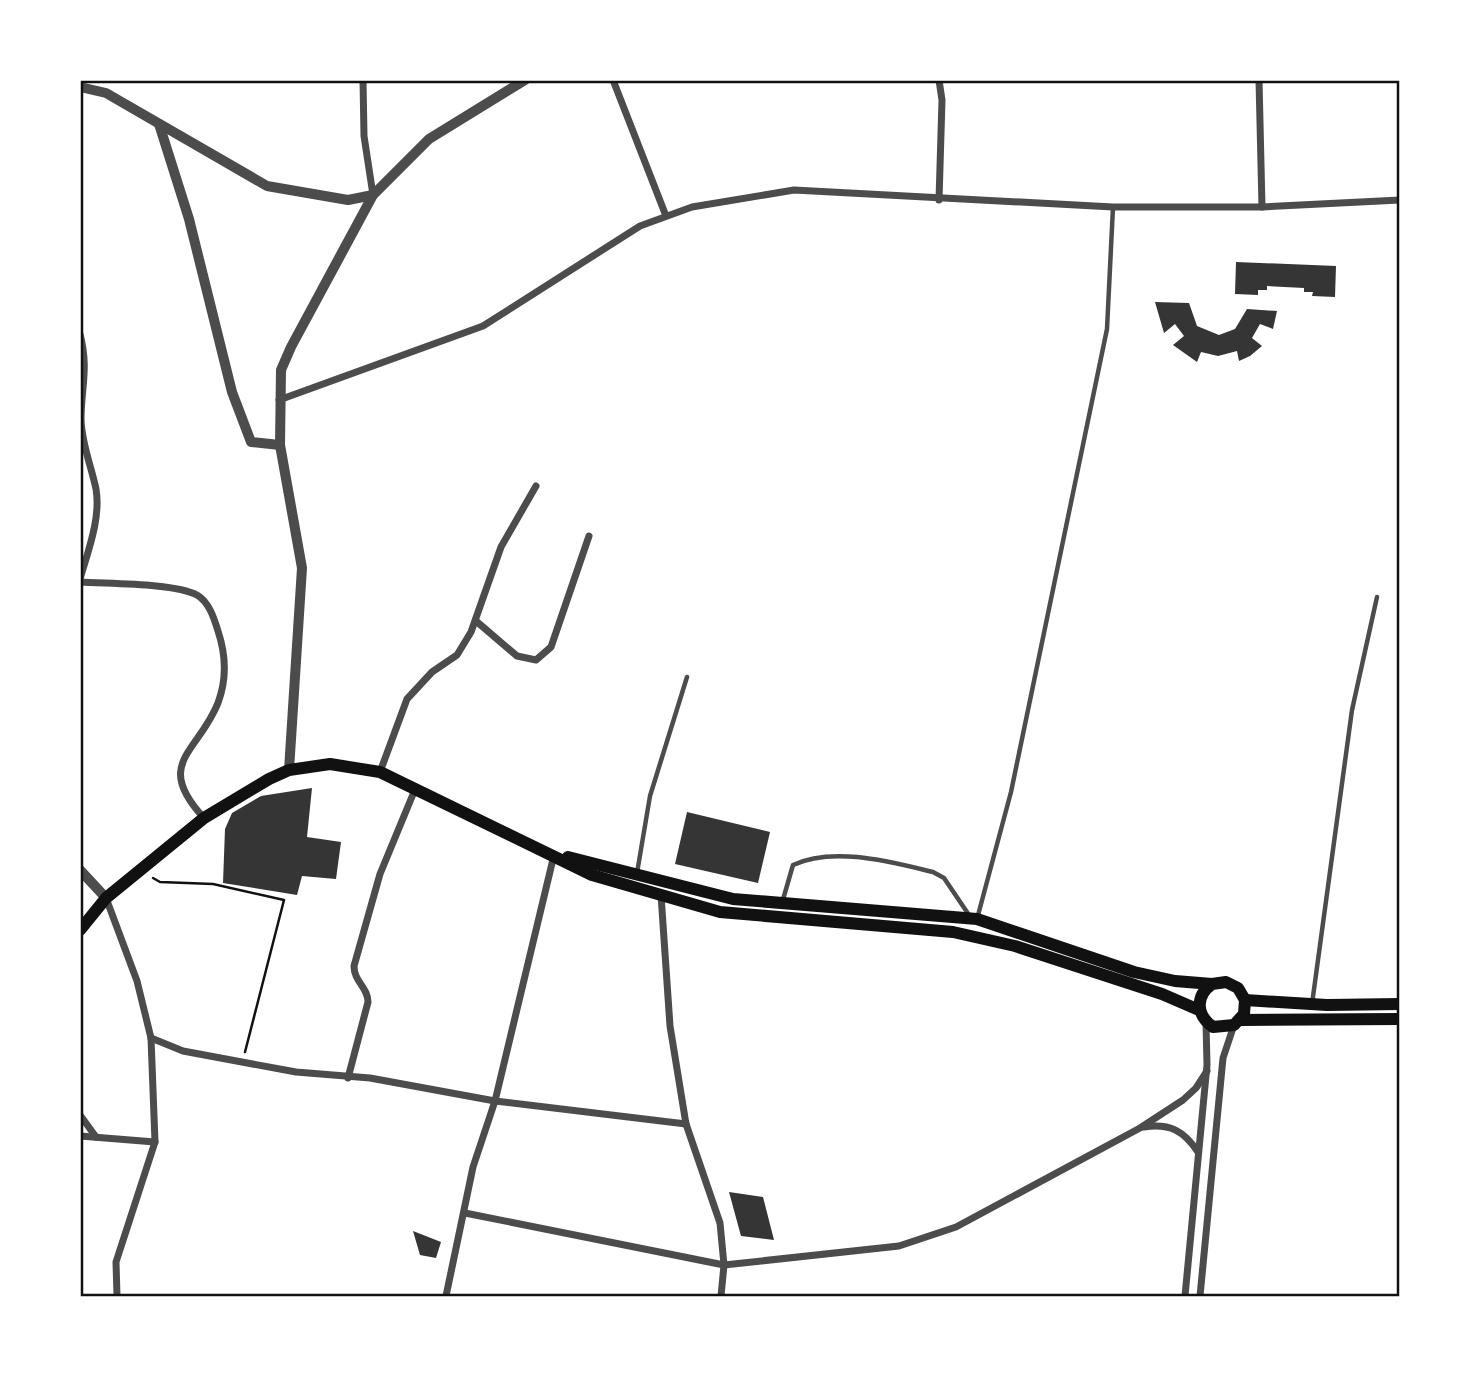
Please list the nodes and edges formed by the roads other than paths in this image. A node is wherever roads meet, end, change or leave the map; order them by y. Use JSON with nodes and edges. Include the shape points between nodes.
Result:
{"nodes":[{"id":1,"x":363,"y":80,"type":"edge"},
{"id":2,"x":525,"y":80,"type":"edge"},
{"id":3,"x":613,"y":80,"type":"edge"},
{"id":4,"x":939,"y":80,"type":"edge"},
{"id":5,"x":1259,"y":80,"type":"edge"},
{"id":6,"x":80,"y":87,"type":"edge"},
{"id":7,"x":159,"y":124,"type":"junction"},
{"id":8,"x":373,"y":195,"type":"junction"},
{"id":9,"x":939,"y":200,"type":"junction"},
{"id":10,"x":1399,"y":200,"type":"edge"},
{"id":11,"x":1113,"y":206,"type":"junction"},
{"id":12,"x":1262,"y":207,"type":"junction"},
{"id":13,"x":666,"y":216,"type":"junction"},
{"id":14,"x":80,"y":334,"type":"edge"},
{"id":15,"x":279,"y":400,"type":"junction"},
{"id":16,"x":280,"y":445,"type":"junction"},
{"id":17,"x":536,"y":486,"type":"dead end"},
{"id":18,"x":589,"y":536,"type":"dead end"},
{"id":19,"x":80,"y":581,"type":"edge"},
{"id":20,"x":1377,"y":597,"type":"dead end"},
{"id":21,"x":476,"y":621,"type":"junction"},
{"id":22,"x":687,"y":677,"type":"dead end"},
{"id":23,"x":289,"y":770,"type":"junction"},
{"id":24,"x":380,"y":772,"type":"junction"},
{"id":25,"x":416,"y":787,"type":"junction"},
{"id":26,"x":204,"y":818,"type":"junction"},
{"id":27,"x":554,"y":854,"type":"junction"},
{"id":28,"x":80,"y":870,"type":"edge"},
{"id":29,"x":636,"y":873,"type":"junction"},
{"id":30,"x":661,"y":894,"type":"junction"},
{"id":31,"x":106,"y":898,"type":"junction"},
{"id":32,"x":782,"y":905,"type":"junction"},
{"id":33,"x":974,"y":919,"type":"junction"},
{"id":34,"x":80,"y":930,"type":"edge"},
{"id":35,"x":1212,"y":984,"type":"junction"},
{"id":36,"x":1245,"y":1000,"type":"junction"},
{"id":37,"x":1312,"y":1004,"type":"junction"},
{"id":38,"x":1399,"y":1004,"type":"edge"},
{"id":39,"x":1199,"y":1010,"type":"junction"},
{"id":40,"x":1399,"y":1019,"type":"edge"},
{"id":41,"x":1206,"y":1023,"type":"junction"},
{"id":42,"x":1237,"y":1023,"type":"junction"},
{"id":43,"x":151,"y":1038,"type":"junction"},
{"id":44,"x":1207,"y":1070,"type":"junction"},
{"id":45,"x":348,"y":1078,"type":"junction"},
{"id":46,"x":495,"y":1101,"type":"junction"},
{"id":47,"x":80,"y":1115,"type":"edge"},
{"id":48,"x":686,"y":1124,"type":"junction"},
{"id":49,"x":1140,"y":1128,"type":"junction"},
{"id":50,"x":80,"y":1136,"type":"edge"},
{"id":51,"x":96,"y":1138,"type":"junction"},
{"id":52,"x":155,"y":1142,"type":"junction"},
{"id":53,"x":1199,"y":1153,"type":"junction"},
{"id":54,"x":465,"y":1213,"type":"junction"},
{"id":55,"x":724,"y":1265,"type":"junction"},
{"id":56,"x":117,"y":1297,"type":"edge"},
{"id":57,"x":446,"y":1297,"type":"edge"},
{"id":58,"x":721,"y":1297,"type":"edge"},
{"id":59,"x":1185,"y":1297,"type":"edge"},
{"id":60,"x":1200,"y":1297,"type":"edge"}],
"edges":[{"from":1,"to":8,"type":"street","via":[[364,136]]},
{"from":2,"to":8,"type":"street","via":[[429,139]]},
{"from":3,"to":13,"type":"street"},
{"from":4,"to":9,"type":"street"},
{"from":5,"to":12,"type":"street"},
{"from":6,"to":7,"type":"street","via":[[106,93]]},
{"from":7,"to":8,"type":"street","via":[[267,186],[348,200]]},
{"from":7,"to":16,"type":"street","via":[[190,219],[232,392],[251,442]]},
{"from":8,"to":15,"type":"street","via":[[291,347],[281,370]]},
{"from":9,"to":11,"type":"street"},
{"from":9,"to":13,"type":"street","via":[[794,190],[692,207]]},
{"from":10,"to":12,"type":"street"},
{"from":11,"to":12,"type":"street"},
{"from":11,"to":33,"type":"lane","via":[[1107,329],[1011,792]]},
{"from":13,"to":15,"type":"street","via":[[606,245],[483,326]]},
{"from":14,"to":19,"type":"street","via":[[87,364],[81,417],[83,451],[96,490],[94,529]]},
{"from":15,"to":16,"type":"street"},
{"from":16,"to":23,"type":"street","via":[[302,568]]},
{"from":17,"to":21,"type":"street","via":[[501,547]]},
{"from":18,"to":21,"type":"street","via":[[551,647],[536,660],[517,656]]},
{"from":19,"to":26,"type":"street","via":[[153,586],[197,595],[212,612],[225,651],[224,682],[217,706],[182,761],[181,781],[185,798]]},
{"from":20,"to":37,"type":"lane","via":[[1352,710]]},
{"from":21,"to":24,"type":"street","via":[[457,654],[407,699]]},
{"from":22,"to":29,"type":"lane","via":[[650,796]]},
{"from":23,"to":24,"type":"main road","via":[[330,764]]},
{"from":23,"to":26,"type":"main road"},
{"from":24,"to":25,"type":"main road"},
{"from":25,"to":27,"type":"main road"},
{"from":25,"to":45,"type":"street","via":[[380,874],[354,966],[368,999]]},
{"from":26,"to":31,"type":"main road"},
{"from":27,"to":29,"type":"main road"},
{"from":27,"to":30,"type":"main road","via":[[592,875]]},
{"from":27,"to":46,"type":"street"},
{"from":28,"to":31,"type":"street"},
{"from":29,"to":32,"type":"main road","via":[[695,891]]},
{"from":30,"to":39,"type":"main road","via":[[720,912],[985,938]]},
{"from":30,"to":48,"type":"street","via":[[670,1026]]},
{"from":31,"to":34,"type":"main road"},
{"from":31,"to":43,"type":"street","via":[[137,981]]},
{"from":32,"to":33,"type":"main road"},
{"from":32,"to":33,"type":"lane","via":[[793,865],[809,857],[847,858],[933,872],[944,878]]},
{"from":33,"to":35,"type":"main road","via":[[1134,972]]},
{"from":35,"to":36,"type":"main road","via":[[1232,984]]},
{"from":35,"to":39,"type":"main road","via":[[1201,996]]},
{"from":36,"to":37,"type":"main road"},
{"from":36,"to":42,"type":"main road"},
{"from":37,"to":38,"type":"main road"},
{"from":39,"to":41,"type":"main road"},
{"from":40,"to":42,"type":"main road"},
{"from":41,"to":42,"type":"main road","via":[[1220,1028]]},
{"from":41,"to":44,"type":"street"},
{"from":42,"to":60,"type":"street","via":[[1223,1058]]},
{"from":43,"to":45,"type":"street","via":[[183,1051]]},
{"from":43,"to":52,"type":"street"},
{"from":44,"to":49,"type":"street","via":[[1183,1100]]},
{"from":44,"to":53,"type":"street"},
{"from":45,"to":46,"type":"street"},
{"from":46,"to":48,"type":"street"},
{"from":46,"to":54,"type":"street","via":[[473,1167]]},
{"from":47,"to":51,"type":"street"},
{"from":48,"to":55,"type":"street","via":[[720,1223]]},
{"from":49,"to":53,"type":"street","via":[[1171,1127]]},
{"from":49,"to":55,"type":"street","via":[[956,1227],[899,1246]]},
{"from":50,"to":51,"type":"street"},
{"from":51,"to":52,"type":"street"},
{"from":52,"to":56,"type":"street","via":[[116,1262]]},
{"from":53,"to":59,"type":"street"},
{"from":54,"to":55,"type":"street"},
{"from":54,"to":57,"type":"street"},
{"from":55,"to":58,"type":"street"}]}
